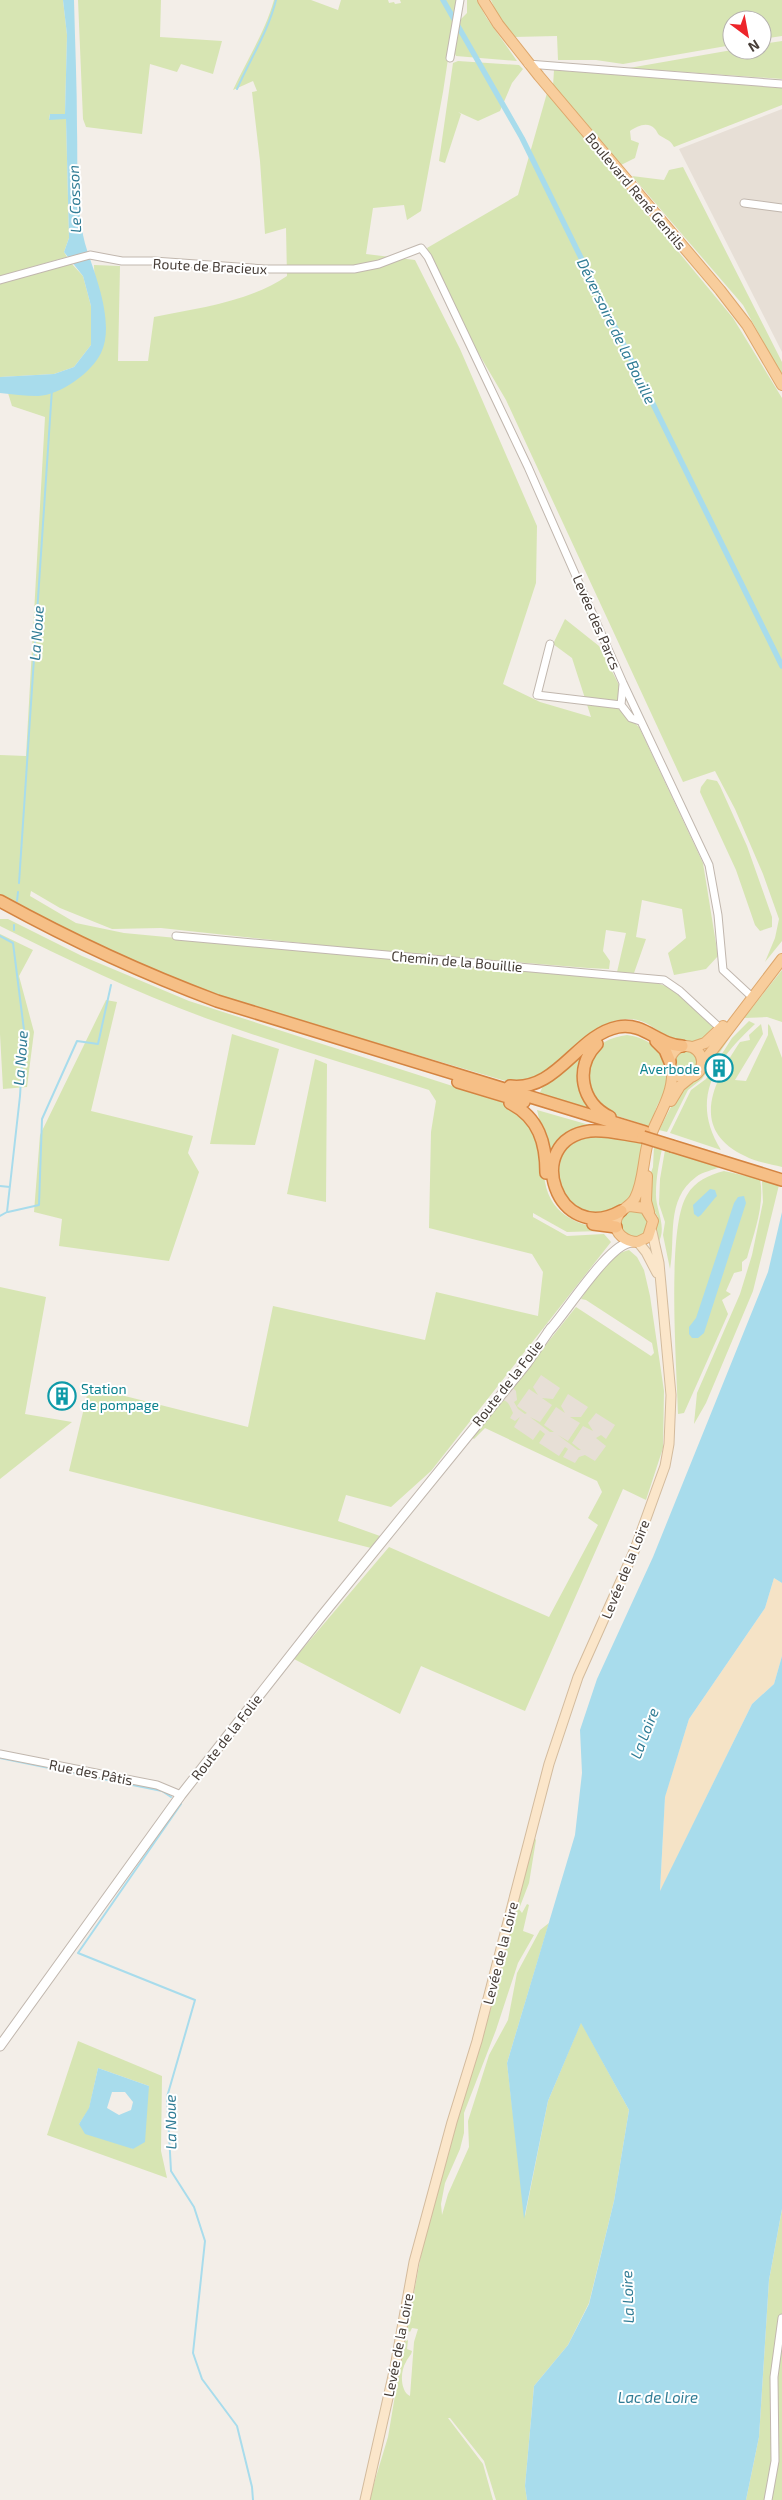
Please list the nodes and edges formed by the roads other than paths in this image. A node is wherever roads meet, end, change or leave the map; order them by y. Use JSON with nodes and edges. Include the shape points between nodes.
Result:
{"nodes":[{"id":1,"x":460,"y":0,"type":"edge"},
{"id":2,"x":483,"y":0,"type":"edge"},
{"id":3,"x":450,"y":58,"type":"dead end"},
{"id":4,"x":528,"y":64,"type":"junction"},
{"id":5,"x":782,"y":84,"type":"edge"},
{"id":6,"x":744,"y":203,"type":"dead end"},
{"id":7,"x":782,"y":208,"type":"edge"},
{"id":8,"x":421,"y":248,"type":"joint"},
{"id":9,"x":1,"y":280,"type":"edge"},
{"id":10,"x":782,"y":386,"type":"edge"},
{"id":11,"x":550,"y":644,"type":"dead end"},
{"id":12,"x":623,"y":684,"type":"junction"},
{"id":13,"x":621,"y":705,"type":"junction"},
{"id":14,"x":640,"y":721,"type":"junction"},
{"id":15,"x":0,"y":901,"type":"edge"},
{"id":16,"x":0,"y":909,"type":"edge"},
{"id":17,"x":176,"y":936,"type":"dead end"},
{"id":18,"x":782,"y":959,"type":"edge"},
{"id":19,"x":751,"y":996,"type":"junction"},
{"id":20,"x":721,"y":1028,"type":"junction"},
{"id":21,"x":687,"y":1046,"type":"junction"},
{"id":22,"x":702,"y":1064,"type":"junction"},
{"id":23,"x":671,"y":1066,"type":"junction"},
{"id":24,"x":691,"y":1077,"type":"junction"},
{"id":25,"x":479,"y":1081,"type":"junction"},
{"id":26,"x":491,"y":1093,"type":"junction"},
{"id":27,"x":627,"y":1126,"type":"junction"},
{"id":28,"x":644,"y":1135,"type":"junction"},
{"id":29,"x":775,"y":1174,"type":"edge"},
{"id":30,"x":782,"y":1180,"type":"edge"},
{"id":31,"x":625,"y":1208,"type":"junction"},
{"id":32,"x":649,"y":1212,"type":"junction"},
{"id":33,"x":617,"y":1230,"type":"junction"},
{"id":34,"x":652,"y":1232,"type":"junction"},
{"id":35,"x":635,"y":1242,"type":"junction"},
{"id":36,"x":607,"y":1258,"type":"junction"},
{"id":37,"x":661,"y":1282,"type":"junction"},
{"id":38,"x":0,"y":1754,"type":"edge"},
{"id":39,"x":181,"y":1795,"type":"junction"},
{"id":40,"x":0,"y":2046,"type":"edge"},
{"id":41,"x":782,"y":2318,"type":"edge"},
{"id":42,"x":365,"y":2500,"type":"edge"},
{"id":43,"x":768,"y":2500,"type":"edge"}],
"edges":[{"from":1,"to":3,"type":"street"},
{"from":2,"to":4,"type":"main road","name":"Boulevard René Gentils"},
{"from":4,"to":5,"type":"street"},
{"from":4,"to":10,"type":"main road","name":"Boulevard René Gentils","via":[[720,290],[747,325]]},
{"from":6,"to":7,"type":"street"},
{"from":8,"to":9,"type":"street","name":"Route de Bracieux","via":[[379,264],[354,269],[265,269],[154,261],[142,263],[90,255]]},
{"from":8,"to":12,"type":"street","name":"Levée des Parcs","via":[[428,256],[528,467]]},
{"from":11,"to":13,"type":"street","via":[[537,695]]},
{"from":12,"to":13,"type":"street"},
{"from":12,"to":14,"type":"street","name":"Levée des Parcs"},
{"from":13,"to":14,"type":"street","via":[[631,718]]},
{"from":14,"to":19,"type":"street","name":"Levée des Parcs","via":[[708,865],[718,915],[723,970]]},
{"from":15,"to":25,"type":"highway","via":[[57,932],[168,983]]},
{"from":16,"to":26,"type":"highway","via":[[81,952],[175,992]]},
{"from":17,"to":20,"type":"street","name":"Chemin de la Bouillie","via":[[664,980]]},
{"from":18,"to":19,"type":"main road"},
{"from":19,"to":20,"type":"main road"},
{"from":19,"to":22,"type":"main road"},
{"from":20,"to":21,"type":"main road","via":[[705,1043]]},
{"from":21,"to":22,"type":"main road","via":[[700,1054]]},
{"from":21,"to":23,"type":"main road","via":[[673,1052]]},
{"from":21,"to":25,"type":"highway","via":[[671,1045],[641,1028],[622,1026],[603,1033],[556,1071],[531,1085],[515,1087]]},
{"from":22,"to":24,"type":"main road"},
{"from":23,"to":24,"type":"main road","via":[[680,1077]]},
{"from":23,"to":27,"type":"highway","via":[[660,1045],[634,1032],[613,1034],[599,1042],[590,1053],[584,1064],[583,1077],[589,1098],[602,1113]]},
{"from":23,"to":31,"type":"main road","via":[[671,1088],[654,1126],[640,1185]]},
{"from":24,"to":32,"type":"main road","via":[[680,1086],[667,1106],[651,1148],[646,1189]]},
{"from":25,"to":27,"type":"highway"},
{"from":26,"to":28,"type":"highway"},
{"from":26,"to":33,"type":"highway","via":[[519,1108],[533,1122],[544,1148],[548,1188],[565,1213],[588,1224]]},
{"from":27,"to":28,"type":"highway"},
{"from":28,"to":29,"type":"highway","bridge":true},
{"from":28,"to":31,"type":"highway","via":[[600,1131],[582,1133],[566,1142],[555,1156],[555,1190],[571,1210],[594,1218],[613,1215]]},
{"from":29,"to":30,"type":"highway"},
{"from":31,"to":32,"type":"main road","via":[[640,1206]]},
{"from":31,"to":33,"type":"main road","via":[[616,1221]]},
{"from":32,"to":34,"type":"main road","via":[[654,1221]]},
{"from":33,"to":35,"type":"main road","via":[[622,1238]]},
{"from":33,"to":36,"type":"street","name":"Route de la Folie"},
{"from":34,"to":35,"type":"main road"},
{"from":34,"to":37,"type":"main road","name":"Levée de la Loire"},
{"from":35,"to":36,"type":"street","name":"Route de la Folie","via":[[625,1243]]},
{"from":35,"to":37,"type":"main road","via":[[646,1252]]},
{"from":36,"to":39,"type":"street","name":"Route de la Folie"},
{"from":37,"to":42,"type":"main road","name":"Levée de la Loire","via":[[672,1419],[668,1451],[631,1557],[578,1677],[549,1764],[477,2041],[414,2262],[395,2367]]},
{"from":38,"to":39,"type":"street","name":"Rue des Pâtis","via":[[157,1785]]},
{"from":39,"to":40,"type":"street","name":"Route de la Folie"},
{"from":41,"to":43,"type":"street","via":[[774,2377],[775,2461]]}]}
